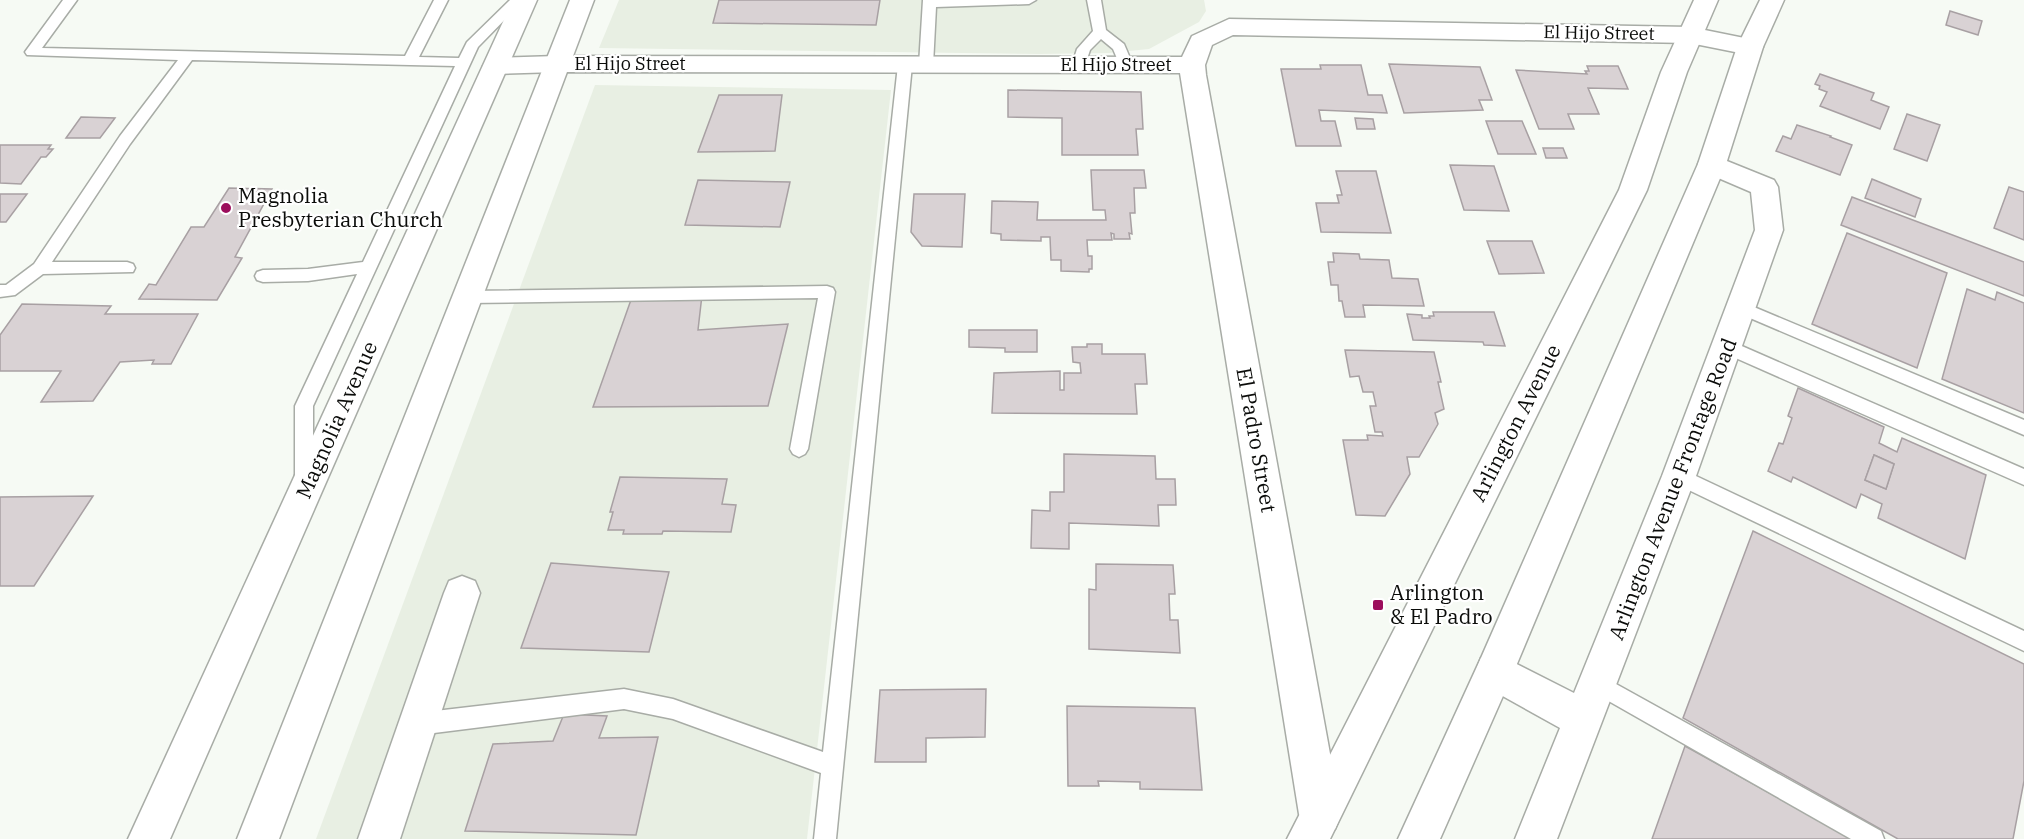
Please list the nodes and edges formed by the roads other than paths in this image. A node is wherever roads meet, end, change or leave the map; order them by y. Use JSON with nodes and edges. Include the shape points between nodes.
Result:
{"nodes":[{"id":1,"x":70,"y":0,"type":"edge"},
{"id":2,"x":441,"y":0,"type":"edge"},
{"id":3,"x":517,"y":0,"type":"edge"},
{"id":4,"x":525,"y":0,"type":"edge"},
{"id":5,"x":582,"y":0,"type":"edge"},
{"id":6,"x":1028,"y":0,"type":"edge"},
{"id":7,"x":1094,"y":0,"type":"edge"},
{"id":8,"x":1706,"y":0,"type":"edge"},
{"id":9,"x":1772,"y":0,"type":"edge"},
{"id":10,"x":930,"y":2,"type":"edge"},
{"id":11,"x":1100,"y":32,"type":"junction"},
{"id":12,"x":1690,"y":34,"type":"junction"},
{"id":13,"x":1750,"y":47,"type":"junction"},
{"id":14,"x":188,"y":56,"type":"junction"},
{"id":15,"x":410,"y":61,"type":"junction"},
{"id":16,"x":480,"y":64,"type":"junction"},
{"id":17,"x":557,"y":64,"type":"junction"},
{"id":18,"x":1080,"y":64,"type":"junction"},
{"id":19,"x":916,"y":65,"type":"junction"},
{"id":20,"x":1126,"y":65,"type":"junction"},
{"id":21,"x":1192,"y":65,"type":"junction"},
{"id":22,"x":1712,"y":164,"type":"junction"},
{"id":23,"x":368,"y":267,"type":"junction"},
{"id":24,"x":40,"y":268,"type":"junction"},
{"id":25,"x":127,"y":268,"type":"dead end"},
{"id":26,"x":263,"y":276,"type":"dead end"},
{"id":27,"x":0,"y":291,"type":"edge"},
{"id":28,"x":467,"y":297,"type":"junction"},
{"id":29,"x":1742,"y":308,"type":"junction"},
{"id":30,"x":1728,"y":347,"type":"junction"},
{"id":31,"x":2024,"y":428,"type":"edge"},
{"id":32,"x":799,"y":448,"type":"dead end"},
{"id":33,"x":1679,"y":476,"type":"junction"},
{"id":34,"x":2024,"y":477,"type":"edge"},
{"id":35,"x":304,"y":494,"type":"junction"},
{"id":36,"x":462,"y":594,"type":"dead end"},
{"id":37,"x":2024,"y":641,"type":"edge"},
{"id":38,"x":1495,"y":671,"type":"junction"},
{"id":39,"x":1591,"y":702,"type":"junction"},
{"id":40,"x":418,"y":724,"type":"junction"},
{"id":41,"x":833,"y":766,"type":"junction"},
{"id":42,"x":1314,"y":827,"type":"edge"},
{"id":43,"x":149,"y":839,"type":"edge"},
{"id":44,"x":258,"y":839,"type":"edge"},
{"id":45,"x":379,"y":839,"type":"edge"},
{"id":46,"x":825,"y":839,"type":"edge"},
{"id":47,"x":1419,"y":839,"type":"edge"},
{"id":48,"x":1536,"y":839,"type":"edge"},
{"id":49,"x":1873,"y":839,"type":"edge"}],
"edges":[{"from":1,"to":14,"type":"lane","via":[[32,52]]},
{"from":2,"to":15,"type":"lane"},
{"from":3,"to":16,"type":"lane","via":[[471,45]]},
{"from":4,"to":16,"type":"main road","name":"Magnolia Avenue"},
{"from":5,"to":17,"type":"main road"},
{"from":6,"to":10,"type":"lane"},
{"from":7,"to":11,"type":"lane"},
{"from":8,"to":12,"type":"main road","name":"Arlington Avenue"},
{"from":9,"to":13,"type":"main road"},
{"from":10,"to":19,"type":"lane"},
{"from":11,"to":18,"type":"lane","via":[[1084,49]]},
{"from":11,"to":20,"type":"lane","via":[[1119,47]]},
{"from":12,"to":13,"type":"main road","name":"El Hijo Street"},
{"from":12,"to":21,"type":"main road","name":"El Hijo Street","via":[[1229,27],[1201,41]]},
{"from":12,"to":42,"type":"main road","name":"Arlington Avenue","via":[[1633,190]]},
{"from":13,"to":22,"type":"main road"},
{"from":14,"to":15,"type":"lane"},
{"from":14,"to":24,"type":"lane","via":[[125,140]]},
{"from":15,"to":16,"type":"lane"},
{"from":16,"to":17,"type":"main road","name":"El Hijo Street"},
{"from":16,"to":23,"type":"lane"},
{"from":16,"to":35,"type":"main road","name":"Magnolia Avenue"},
{"from":17,"to":19,"type":"main road","name":"El Hijo Street"},
{"from":17,"to":28,"type":"main road"},
{"from":18,"to":19,"type":"main road","name":"El Hijo Street"},
{"from":18,"to":20,"type":"main road","name":"El Hijo Street"},
{"from":19,"to":41,"type":"lane"},
{"from":20,"to":21,"type":"main road","name":"El Hijo Street"},
{"from":21,"to":42,"type":"main road","name":"El Padro Street"},
{"from":22,"to":29,"type":"main road","name":"Arlington Avenue Frontage Road","via":[[1764,187],[1769,230]]},
{"from":22,"to":38,"type":"main road"},
{"from":23,"to":26,"type":"lane"},
{"from":23,"to":35,"type":"lane","via":[[304,406]]},
{"from":24,"to":25,"type":"lane"},
{"from":24,"to":27,"type":"lane","via":[[9,291]]},
{"from":28,"to":32,"type":"lane","via":[[827,292]]},
{"from":28,"to":44,"type":"main road"},
{"from":29,"to":30,"type":"main road","name":"Arlington Avenue Frontage Road"},
{"from":29,"to":31,"type":"lane"},
{"from":30,"to":33,"type":"main road","name":"Arlington Avenue Frontage Road"},
{"from":30,"to":34,"type":"lane"},
{"from":33,"to":37,"type":"lane"},
{"from":33,"to":39,"type":"main road","name":"Arlington Avenue Frontage Road"},
{"from":35,"to":43,"type":"main road","name":"Magnolia Avenue"},
{"from":36,"to":40,"type":"main road"},
{"from":38,"to":39,"type":"main road"},
{"from":38,"to":47,"type":"main road"},
{"from":39,"to":48,"type":"main road","name":"Arlington Avenue Frontage Road"},
{"from":39,"to":49,"type":"lane"},
{"from":40,"to":41,"type":"lane","via":[[624,699],[673,709]]},
{"from":40,"to":45,"type":"main road"},
{"from":41,"to":46,"type":"lane"}]}
